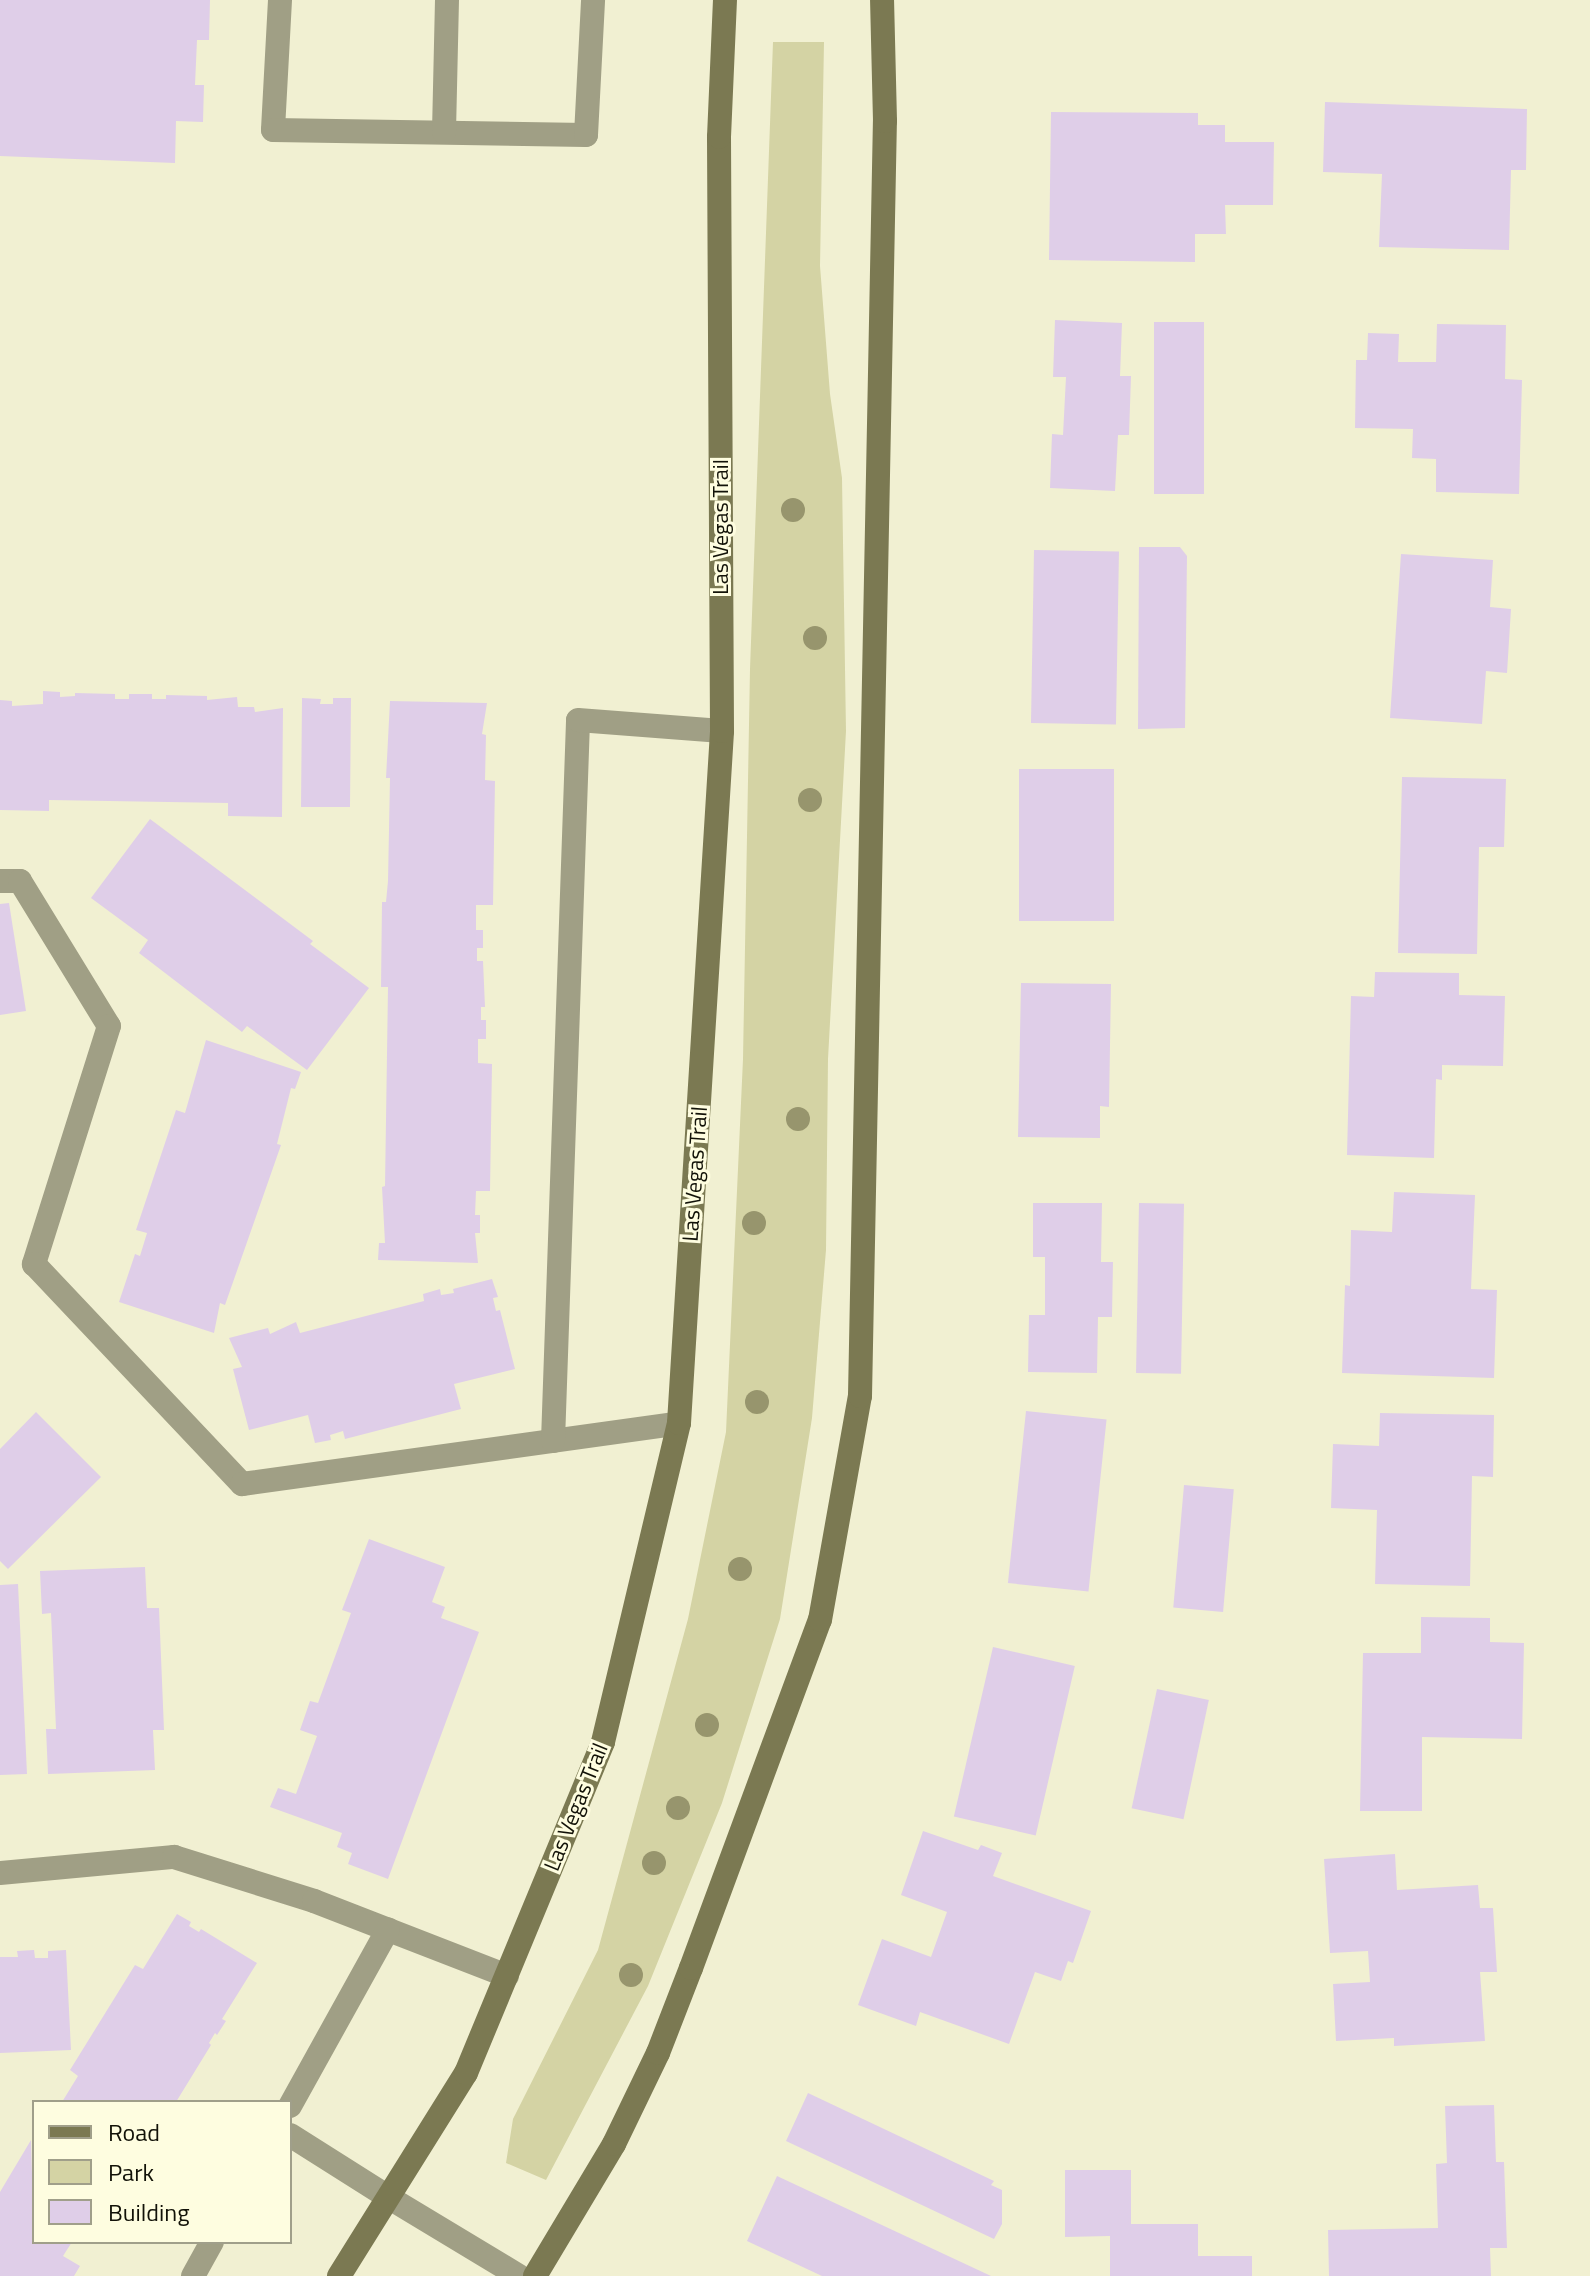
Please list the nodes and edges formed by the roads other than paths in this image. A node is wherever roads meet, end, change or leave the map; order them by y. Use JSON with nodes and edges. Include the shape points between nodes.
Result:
{"nodes":[{"id":1,"x":280,"y":0,"type":"edge"},
{"id":2,"x":447,"y":0,"type":"edge"},
{"id":3,"x":593,"y":0,"type":"edge"},
{"id":4,"x":725,"y":0,"type":"edge"},
{"id":5,"x":882,"y":0,"type":"edge"},
{"id":6,"x":444,"y":132,"type":"junction"},
{"id":7,"x":722,"y":731,"type":"junction"},
{"id":8,"x":0,"y":881,"type":"edge"},
{"id":9,"x":679,"y":1423,"type":"junction"},
{"id":10,"x":553,"y":1441,"type":"junction"},
{"id":11,"x":0,"y":1873,"type":"edge"},
{"id":12,"x":388,"y":1929,"type":"junction"},
{"id":13,"x":507,"y":1976,"type":"junction"},
{"id":14,"x":292,"y":2102,"type":"edge"},
{"id":15,"x":292,"y":2136,"type":"edge"},
{"id":16,"x":388,"y":2197,"type":"junction"},
{"id":17,"x":211,"y":2244,"type":"edge"},
{"id":18,"x":193,"y":2276,"type":"edge"},
{"id":19,"x":339,"y":2276,"type":"edge"},
{"id":20,"x":519,"y":2276,"type":"edge"},
{"id":21,"x":535,"y":2276,"type":"edge"}],
"edges":[{"from":1,"to":6,"type":"street","via":[[273,130]]},
{"from":2,"to":6,"type":"street"},
{"from":3,"to":6,"type":"street","via":[[586,135]]},
{"from":4,"to":7,"type":"main road","name":"Las Vegas Trail","via":[[719,137]]},
{"from":5,"to":21,"type":"main road","via":[[885,121],[860,1396],[820,1620],[658,2053],[614,2144]]},
{"from":7,"to":9,"type":"main road","name":"Las Vegas Trail"},
{"from":7,"to":10,"type":"street","via":[[578,720]]},
{"from":8,"to":10,"type":"street","via":[[20,881],[109,1026],[34,1264],[242,1484]]},
{"from":9,"to":10,"type":"street"},
{"from":9,"to":13,"type":"main road","name":"Las Vegas Trail","via":[[603,1742]]},
{"from":11,"to":12,"type":"street","via":[[174,1857]]},
{"from":12,"to":13,"type":"street"},
{"from":12,"to":14,"type":"street"},
{"from":13,"to":16,"type":"main road","name":"Las Vegas Trail","via":[[466,2073]]},
{"from":15,"to":16,"type":"street"},
{"from":16,"to":19,"type":"main road","name":"Las Vegas Trail"},
{"from":16,"to":20,"type":"street"},
{"from":17,"to":18,"type":"street"}]}
